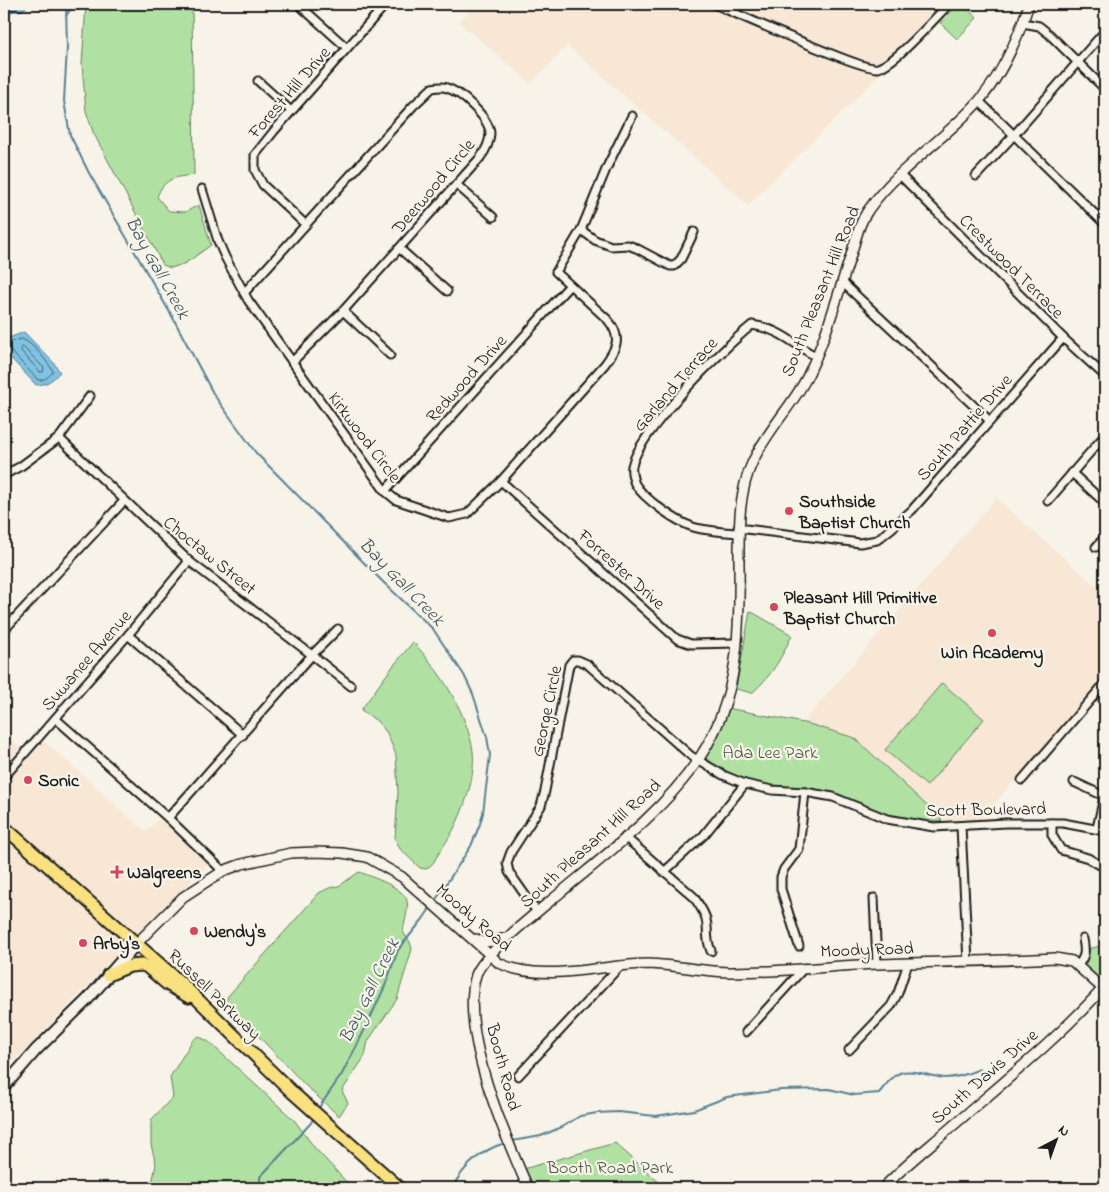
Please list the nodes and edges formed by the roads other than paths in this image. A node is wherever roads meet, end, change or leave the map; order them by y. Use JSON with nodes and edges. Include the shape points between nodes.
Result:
{"nodes":[{"id":1,"x":298,"y":4,"type":"edge"},
{"id":2,"x":386,"y":4,"type":"edge"},
{"id":3,"x":714,"y":4,"type":"edge"},
{"id":4,"x":949,"y":4,"type":"edge"},
{"id":5,"x":1029,"y":4,"type":"edge"},
{"id":6,"x":1023,"y":23,"type":"junction"},
{"id":7,"x":1105,"y":31,"type":"edge"},
{"id":8,"x":347,"y":48,"type":"junction"},
{"id":9,"x":1078,"y":62,"type":"junction"},
{"id":10,"x":258,"y":81,"type":"dead end"},
{"id":11,"x":1105,"y":89,"type":"edge"},
{"id":12,"x":979,"y":101,"type":"junction"},
{"id":13,"x":291,"y":111,"type":"junction"},
{"id":14,"x":632,"y":116,"type":"dead end"},
{"id":15,"x":1014,"y":135,"type":"junction"},
{"id":16,"x":900,"y":175,"type":"junction"},
{"id":17,"x":976,"y":176,"type":"dead end"},
{"id":18,"x":457,"y":185,"type":"junction"},
{"id":19,"x":202,"y":189,"type":"dead end"},
{"id":20,"x":493,"y":217,"type":"dead end"},
{"id":21,"x":305,"y":224,"type":"junction"},
{"id":22,"x":1105,"y":224,"type":"edge"},
{"id":23,"x":581,"y":230,"type":"junction"},
{"id":24,"x":694,"y":232,"type":"dead end"},
{"id":25,"x":400,"y":248,"type":"junction"},
{"id":26,"x":842,"y":282,"type":"junction"},
{"id":27,"x":569,"y":286,"type":"junction"},
{"id":28,"x":447,"y":291,"type":"dead end"},
{"id":29,"x":244,"y":293,"type":"junction"},
{"id":30,"x":343,"y":311,"type":"junction"},
{"id":31,"x":1063,"y":338,"type":"junction"},
{"id":32,"x":390,"y":355,"type":"dead end"},
{"id":33,"x":815,"y":356,"type":"junction"},
{"id":34,"x":292,"y":362,"type":"junction"},
{"id":35,"x":1105,"y":376,"type":"edge"},
{"id":36,"x":90,"y":396,"type":"dead end"},
{"id":37,"x":990,"y":421,"type":"junction"},
{"id":38,"x":1105,"y":435,"type":"edge"},
{"id":39,"x":59,"y":438,"type":"junction"},
{"id":40,"x":1072,"y":473,"type":"junction"},
{"id":41,"x":4,"y":475,"type":"edge"},
{"id":42,"x":501,"y":481,"type":"junction"},
{"id":43,"x":385,"y":491,"type":"junction"},
{"id":44,"x":124,"y":501,"type":"junction"},
{"id":45,"x":1048,"y":501,"type":"dead end"},
{"id":46,"x":1105,"y":503,"type":"edge"},
{"id":47,"x":738,"y":530,"type":"junction"},
{"id":48,"x":1105,"y":537,"type":"edge"},
{"id":49,"x":1096,"y":547,"type":"dead end"},
{"id":50,"x":189,"y":561,"type":"junction"},
{"id":51,"x":338,"y":629,"type":"dead end"},
{"id":52,"x":4,"y":630,"type":"edge"},
{"id":53,"x":128,"y":635,"type":"junction"},
{"id":54,"x":738,"y":643,"type":"junction"},
{"id":55,"x":312,"y":654,"type":"junction"},
{"id":56,"x":1105,"y":683,"type":"edge"},
{"id":57,"x":351,"y":686,"type":"dead end"},
{"id":58,"x":56,"y":719,"type":"junction"},
{"id":59,"x":243,"y":735,"type":"junction"},
{"id":60,"x":698,"y":760,"type":"junction"},
{"id":61,"x":4,"y":777,"type":"edge"},
{"id":62,"x":1022,"y":780,"type":"dead end"},
{"id":63,"x":1074,"y":782,"type":"dead end"},
{"id":64,"x":745,"y":784,"type":"junction"},
{"id":65,"x":805,"y":792,"type":"junction"},
{"id":66,"x":1105,"y":794,"type":"edge"},
{"id":67,"x":168,"y":818,"type":"junction"},
{"id":68,"x":1052,"y":823,"type":"junction"},
{"id":69,"x":4,"y":826,"type":"edge"},
{"id":70,"x":961,"y":827,"type":"junction"},
{"id":71,"x":1097,"y":828,"type":"junction"},
{"id":72,"x":1105,"y":831,"type":"edge"},
{"id":73,"x":625,"y":838,"type":"junction"},
{"id":74,"x":1105,"y":868,"type":"edge"},
{"id":75,"x":223,"y":872,"type":"junction"},
{"id":76,"x":664,"y":872,"type":"junction"},
{"id":77,"x":874,"y":898,"type":"dead end"},
{"id":78,"x":537,"y":912,"type":"junction"},
{"id":79,"x":468,"y":935,"type":"junction"},
{"id":80,"x":509,"y":937,"type":"junction"},
{"id":81,"x":1083,"y":939,"type":"dead end"},
{"id":82,"x":136,"y":944,"type":"junction"},
{"id":83,"x":799,"y":946,"type":"dead end"},
{"id":84,"x":711,"y":951,"type":"dead end"},
{"id":85,"x":490,"y":955,"type":"junction"},
{"id":86,"x":968,"y":962,"type":"junction"},
{"id":87,"x":908,"y":963,"type":"junction"},
{"id":88,"x":877,"y":964,"type":"junction"},
{"id":89,"x":1078,"y":965,"type":"junction"},
{"id":90,"x":620,"y":966,"type":"junction"},
{"id":91,"x":804,"y":968,"type":"junction"},
{"id":92,"x":108,"y":975,"type":"junction"},
{"id":93,"x":1105,"y":988,"type":"edge"},
{"id":94,"x":207,"y":1008,"type":"junction"},
{"id":95,"x":746,"y":1032,"type":"dead end"},
{"id":96,"x":849,"y":1050,"type":"dead end"},
{"id":97,"x":518,"y":1076,"type":"dead end"},
{"id":98,"x":4,"y":1087,"type":"edge"},
{"id":99,"x":400,"y":1188,"type":"edge"},
{"id":100,"x":528,"y":1188,"type":"edge"},
{"id":101,"x":883,"y":1188,"type":"edge"}],
"edges":[{"from":1,"to":8,"type":"street"},
{"from":2,"to":8,"type":"street","name":"Forest Hill Drive"},
{"from":3,"to":4,"type":"street","via":[[824,51],[877,69],[894,59]]},
{"from":5,"to":6,"type":"street","name":"South Pleasant Hill Road"},
{"from":6,"to":9,"type":"street","via":[[1039,26]]},
{"from":6,"to":12,"type":"street","name":"South Pleasant Hill Road","via":[[1004,64]]},
{"from":7,"to":9,"type":"street"},
{"from":8,"to":13,"type":"street","name":"Forest Hill Drive"},
{"from":9,"to":11,"type":"street"},
{"from":9,"to":15,"type":"street"},
{"from":10,"to":13,"type":"street"},
{"from":12,"to":15,"type":"street"},
{"from":12,"to":16,"type":"street","name":"South Pleasant Hill Road"},
{"from":13,"to":21,"type":"street","name":"Forest Hill Drive","via":[[255,155],[255,170],[269,192]]},
{"from":14,"to":23,"type":"street"},
{"from":15,"to":17,"type":"street"},
{"from":15,"to":22,"type":"street"},
{"from":16,"to":26,"type":"street","name":"South Pleasant Hill Road","via":[[881,193],[863,218]]},
{"from":16,"to":31,"type":"street","name":"Crestwood Terrace"},
{"from":18,"to":20,"type":"street"},
{"from":18,"to":21,"type":"street","name":"Deerwood Circle","via":[[486,150],[490,131],[480,113],[455,91],[446,87],[432,88]]},
{"from":18,"to":25,"type":"street","name":"Deerwood Circle"},
{"from":19,"to":29,"type":"street","name":"Kirkwood Circle","via":[[218,241]]},
{"from":21,"to":29,"type":"street","name":"Deerwood Circle"},
{"from":23,"to":24,"type":"street","via":[[595,240],[611,246],[628,245],[670,266],[682,259]]},
{"from":23,"to":27,"type":"street","via":[[556,272]]},
{"from":25,"to":28,"type":"street"},
{"from":25,"to":30,"type":"street","name":"Deerwood Circle"},
{"from":26,"to":33,"type":"street","name":"South Pleasant Hill Road"},
{"from":26,"to":37,"type":"street"},
{"from":27,"to":42,"type":"street","name":"Kirkwood Circle","via":[[615,329],[615,348],[605,364]]},
{"from":27,"to":43,"type":"street","name":"Redwood Drive"},
{"from":29,"to":34,"type":"street","name":"Kirkwood Circle"},
{"from":30,"to":32,"type":"street"},
{"from":30,"to":34,"type":"street","name":"Deerwood Circle"},
{"from":31,"to":35,"type":"street","name":"Crestwood Terrace"},
{"from":31,"to":37,"type":"street","name":"South Pattie Drive"},
{"from":33,"to":47,"type":"street","name":"South Pleasant Hill Road","via":[[805,380],[753,460],[746,477]]},
{"from":33,"to":47,"type":"street","name":"Garland Terrace","via":[[780,333],[752,325],[716,357],[664,414],[646,438],[632,466],[635,484],[672,516],[703,530]]},
{"from":34,"to":43,"type":"street","name":"Kirkwood Circle"},
{"from":36,"to":39,"type":"street"},
{"from":37,"to":47,"type":"street","name":"South Pattie Drive","via":[[912,510],[877,540],[860,543]]},
{"from":38,"to":40,"type":"street"},
{"from":39,"to":41,"type":"street"},
{"from":39,"to":44,"type":"street","name":"Choctaw Street"},
{"from":40,"to":45,"type":"street"},
{"from":40,"to":46,"type":"street"},
{"from":42,"to":43,"type":"street","name":"Kirkwood Circle","via":[[467,514],[449,518],[396,500]]},
{"from":42,"to":54,"type":"street","name":"Forrester Drive","via":[[677,639],[691,644]]},
{"from":44,"to":50,"type":"street","name":"Choctaw Street"},
{"from":44,"to":52,"type":"street"},
{"from":47,"to":54,"type":"street","name":"South Pleasant Hill Road"},
{"from":48,"to":49,"type":"street"},
{"from":50,"to":53,"type":"street","name":"Suwanee Avenue"},
{"from":50,"to":55,"type":"street","name":"Choctaw Street"},
{"from":51,"to":55,"type":"street"},
{"from":53,"to":58,"type":"street","name":"Suwanee Avenue"},
{"from":53,"to":59,"type":"street"},
{"from":54,"to":60,"type":"street","name":"South Pleasant Hill Road","via":[[724,711]]},
{"from":55,"to":57,"type":"street","name":"Choctaw Street"},
{"from":55,"to":59,"type":"street"},
{"from":56,"to":62,"type":"street"},
{"from":58,"to":61,"type":"street","name":"Suwanee Avenue"},
{"from":58,"to":67,"type":"street"},
{"from":59,"to":67,"type":"street"},
{"from":60,"to":64,"type":"street","name":"Scott Boulevard"},
{"from":60,"to":73,"type":"street","name":"South Pleasant Hill Road","via":[[667,798]]},
{"from":60,"to":78,"type":"street","name":"George Circle","via":[[587,664],[573,660],[569,665],[541,806],[507,863],[509,872]]},
{"from":63,"to":66,"type":"street"},
{"from":64,"to":65,"type":"street","name":"Scott Boulevard"},
{"from":64,"to":76,"type":"street","via":[[704,835]]},
{"from":65,"to":70,"type":"street","name":"Scott Boulevard","via":[[833,797],[887,819],[934,827]]},
{"from":65,"to":83,"type":"street","via":[[799,849],[781,877],[781,888]]},
{"from":66,"to":71,"type":"street"},
{"from":67,"to":75,"type":"street"},
{"from":68,"to":70,"type":"street","name":"Scott Boulevard"},
{"from":68,"to":71,"type":"street","name":"Scott Boulevard"},
{"from":68,"to":74,"type":"street","via":[[1052,835],[1061,850],[1088,858]]},
{"from":69,"to":82,"type":"main road","name":"Russell Parkway"},
{"from":70,"to":86,"type":"street"},
{"from":71,"to":72,"type":"street","name":"Scott Boulevard"},
{"from":73,"to":76,"type":"street"},
{"from":73,"to":78,"type":"street","name":"South Pleasant Hill Road"},
{"from":75,"to":79,"type":"street","name":"Moody Road","via":[[284,854],[342,853],[367,858],[414,886]]},
{"from":75,"to":82,"type":"street","name":"Moody Road","via":[[183,898]]},
{"from":76,"to":84,"type":"street","via":[[694,898],[702,910],[706,919],[706,940]]},
{"from":77,"to":88,"type":"street"},
{"from":78,"to":80,"type":"street","name":"South Pleasant Hill Road"},
{"from":79,"to":80,"type":"street","via":[[486,943]]},
{"from":79,"to":85,"type":"street","name":"Moody Road"},
{"from":80,"to":85,"type":"street","name":"South Pleasant Hill Road"},
{"from":81,"to":89,"type":"street","via":[[1085,951]]},
{"from":82,"to":92,"type":"main road","name":"Moody Road"},
{"from":82,"to":94,"type":"main road","name":"Russell Parkway"},
{"from":85,"to":90,"type":"street","name":"Moody Road","via":[[499,963],[528,972]]},
{"from":85,"to":100,"type":"street","name":"Booth Road","via":[[476,976],[473,1003],[475,1037],[492,1097]]},
{"from":86,"to":87,"type":"street","name":"Moody Road"},
{"from":86,"to":89,"type":"street","name":"Moody Road","via":[[1055,958]]},
{"from":87,"to":88,"type":"street","name":"Moody Road"},
{"from":87,"to":96,"type":"street","via":[[891,1006]]},
{"from":88,"to":91,"type":"street","name":"Moody Road"},
{"from":89,"to":93,"type":"street","name":"Moody Road"},
{"from":90,"to":91,"type":"street","name":"Moody Road","via":[[651,964],[733,972]]},
{"from":90,"to":97,"type":"street"},
{"from":91,"to":95,"type":"street"},
{"from":92,"to":94,"type":"main road","via":[[130,966],[143,965]]},
{"from":92,"to":98,"type":"main road","name":"Moody Road"},
{"from":93,"to":101,"type":"street","name":"South Davis Drive"},
{"from":94,"to":99,"type":"main road","name":"Russell Parkway","via":[[293,1094]]}]}
